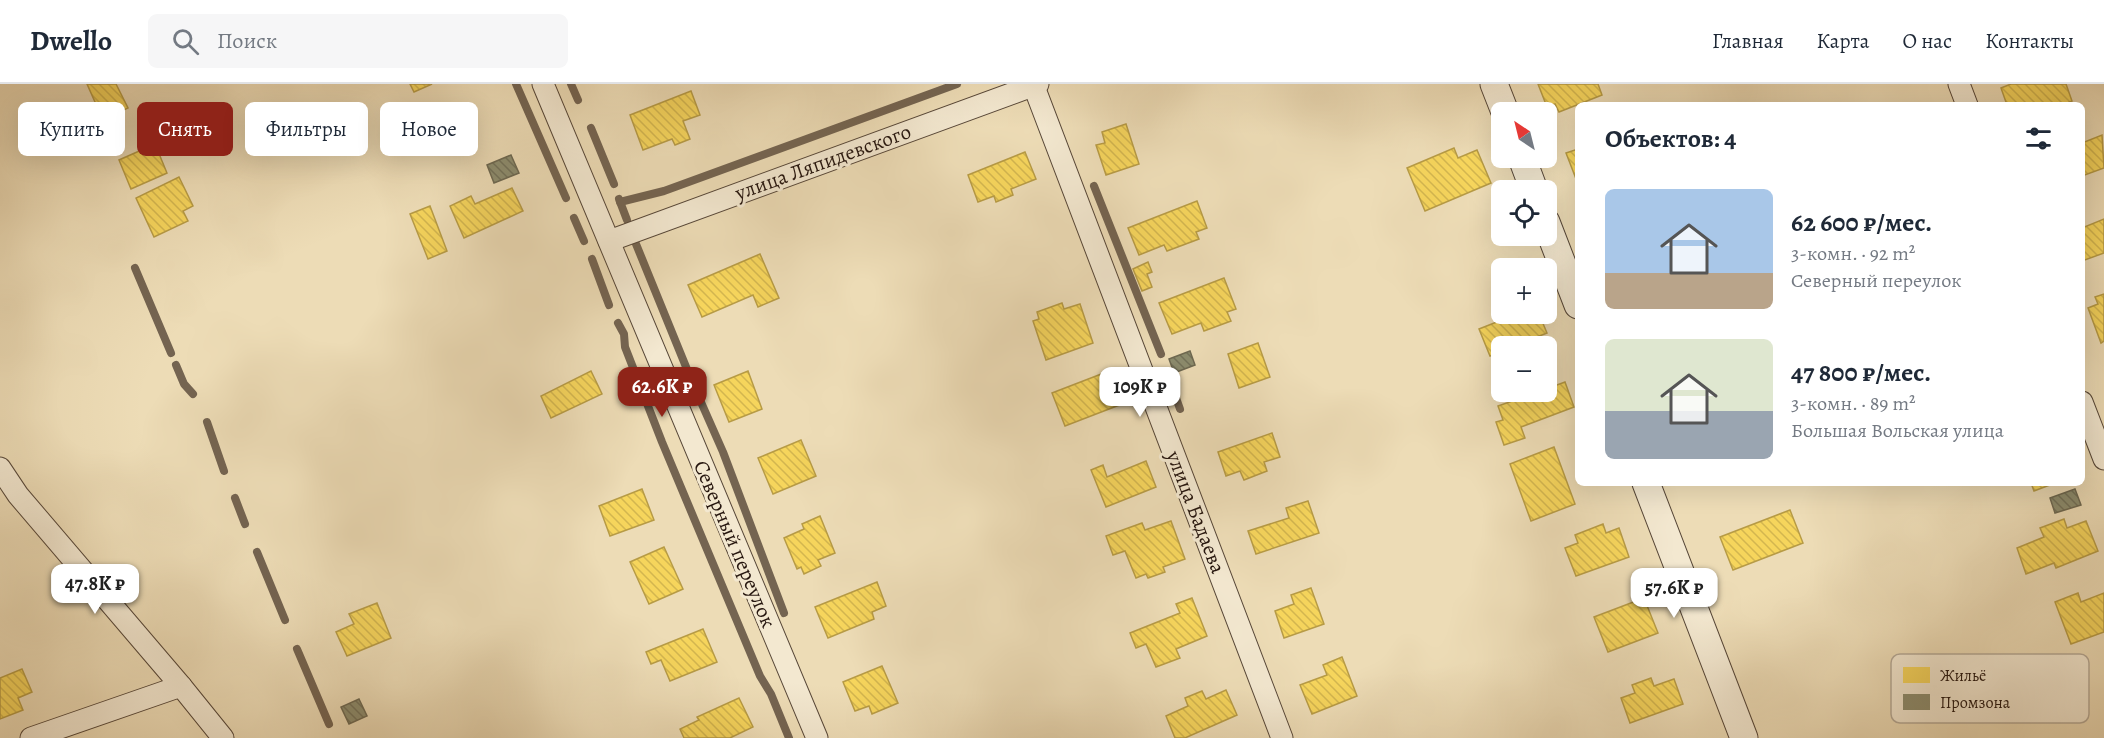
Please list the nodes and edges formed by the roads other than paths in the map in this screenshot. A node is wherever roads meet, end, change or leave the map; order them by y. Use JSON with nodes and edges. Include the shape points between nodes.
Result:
{"nodes":[{"id":1,"x":543,"y":84,"type":"edge"},
{"id":2,"x":1035,"y":84,"type":"edge"},
{"id":3,"x":1494,"y":84,"type":"edge"},
{"id":4,"x":1959,"y":84,"type":"edge"},
{"id":5,"x":1501,"y":102,"type":"edge"},
{"id":6,"x":1966,"y":102,"type":"edge"},
{"id":7,"x":609,"y":241,"type":"junction"},
{"id":8,"x":1555,"y":246,"type":"edge"},
{"id":9,"x":1575,"y":296,"type":"edge"},
{"id":10,"x":2085,"y":410,"type":"edge"},
{"id":11,"x":2104,"y":459,"type":"edge"},
{"id":12,"x":0,"y":468,"type":"edge"},
{"id":13,"x":1647,"y":486,"type":"edge"},
{"id":14,"x":181,"y":686,"type":"junction"},
{"id":15,"x":31,"y":738,"type":"edge"},
{"id":16,"x":223,"y":738,"type":"edge"},
{"id":17,"x":817,"y":738,"type":"edge"},
{"id":18,"x":1282,"y":738,"type":"edge"},
{"id":19,"x":1744,"y":738,"type":"edge"}],
"edges":[{"from":1,"to":7,"type":"street","name":"Северный переулок"},
{"from":2,"to":7,"type":"street","name":"улица Ляпидевского"},
{"from":2,"to":18,"type":"street","name":"улица Бадаева"},
{"from":3,"to":5,"type":"street"},
{"from":4,"to":6,"type":"street"},
{"from":7,"to":17,"type":"street","name":"Северный переулок"},
{"from":8,"to":9,"type":"street"},
{"from":10,"to":11,"type":"street"},
{"from":12,"to":14,"type":"street","via":[[18,495]]},
{"from":13,"to":19,"type":"street"},
{"from":14,"to":15,"type":"street"},
{"from":14,"to":16,"type":"street"}]}
